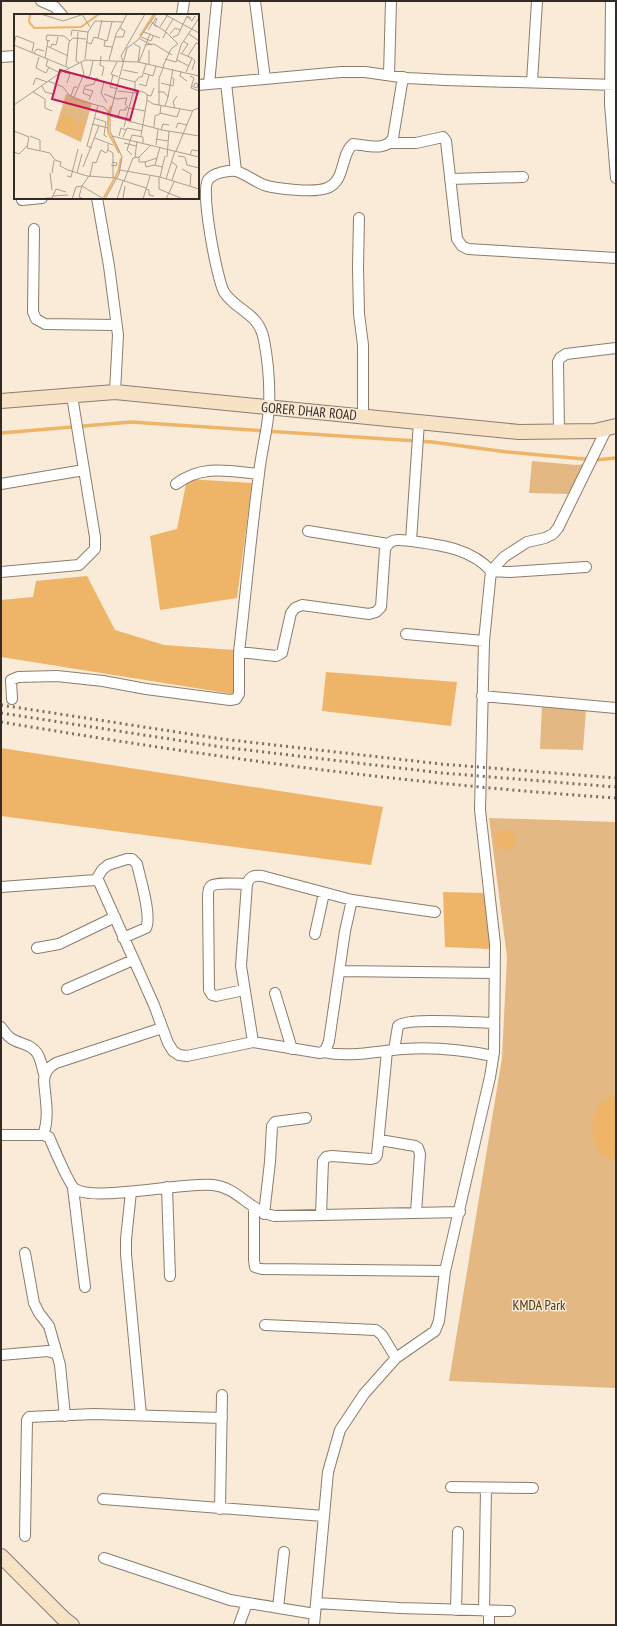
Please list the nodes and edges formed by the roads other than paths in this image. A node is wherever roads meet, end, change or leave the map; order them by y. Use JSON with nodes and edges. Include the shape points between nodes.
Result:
{"nodes":[{"id":1,"x":41,"y":1,"type":"edge"},
{"id":2,"x":184,"y":1,"type":"edge"},
{"id":3,"x":217,"y":1,"type":"edge"},
{"id":4,"x":255,"y":1,"type":"edge"},
{"id":5,"x":390,"y":1,"type":"edge"},
{"id":6,"x":537,"y":1,"type":"edge"},
{"id":7,"x":611,"y":1,"type":"edge"},
{"id":8,"x":61,"y":14,"type":"edge"},
{"id":9,"x":182,"y":14,"type":"edge"},
{"id":10,"x":614,"y":31,"type":"edge"},
{"id":11,"x":14,"y":56,"type":"edge"},
{"id":12,"x":1,"y":57,"type":"edge"},
{"id":13,"x":389,"y":75,"type":"junction"},
{"id":14,"x":403,"y":77,"type":"junction"},
{"id":15,"x":265,"y":79,"type":"junction"},
{"id":16,"x":532,"y":82,"type":"junction"},
{"id":17,"x":226,"y":83,"type":"junction"},
{"id":18,"x":209,"y":84,"type":"junction"},
{"id":19,"x":199,"y":85,"type":"edge"},
{"id":20,"x":613,"y":85,"type":"edge"},
{"id":21,"x":614,"y":118,"type":"edge"},
{"id":22,"x":390,"y":143,"type":"junction"},
{"id":23,"x":236,"y":171,"type":"junction"},
{"id":24,"x":523,"y":177,"type":"dead end"},
{"id":25,"x":616,"y":178,"type":"edge"},
{"id":26,"x":450,"y":179,"type":"junction"},
{"id":27,"x":32,"y":199,"type":"edge"},
{"id":28,"x":97,"y":199,"type":"edge"},
{"id":29,"x":22,"y":200,"type":"dead end"},
{"id":30,"x":358,"y":218,"type":"dead end"},
{"id":31,"x":34,"y":229,"type":"dead end"},
{"id":32,"x":616,"y":258,"type":"edge"},
{"id":33,"x":116,"y":325,"type":"junction"},
{"id":34,"x":616,"y":348,"type":"edge"},
{"id":35,"x":115,"y":392,"type":"junction"},
{"id":36,"x":72,"y":396,"type":"junction"},
{"id":37,"x":1,"y":401,"type":"edge"},
{"id":38,"x":269,"y":408,"type":"junction"},
{"id":39,"x":363,"y":416,"type":"junction"},
{"id":40,"x":611,"y":427,"type":"edge"},
{"id":41,"x":418,"y":428,"type":"junction"},
{"id":42,"x":559,"y":431,"type":"junction"},
{"id":43,"x":84,"y":470,"type":"junction"},
{"id":44,"x":259,"y":474,"type":"junction"},
{"id":45,"x":1,"y":484,"type":"edge"},
{"id":46,"x":176,"y":484,"type":"dead end"},
{"id":47,"x":308,"y":531,"type":"dead end"},
{"id":48,"x":411,"y":541,"type":"junction"},
{"id":49,"x":388,"y":544,"type":"junction"},
{"id":50,"x":586,"y":567,"type":"dead end"},
{"id":51,"x":491,"y":571,"type":"junction"},
{"id":52,"x":1,"y":572,"type":"edge"},
{"id":53,"x":406,"y":634,"type":"dead end"},
{"id":54,"x":484,"y":641,"type":"junction"},
{"id":55,"x":239,"y":652,"type":"junction"},
{"id":56,"x":482,"y":696,"type":"junction"},
{"id":57,"x":12,"y":699,"type":"dead end"},
{"id":58,"x":616,"y":708,"type":"edge"},
{"id":59,"x":96,"y":880,"type":"junction"},
{"id":60,"x":247,"y":884,"type":"junction"},
{"id":61,"x":1,"y":887,"type":"edge"},
{"id":62,"x":324,"y":893,"type":"junction"},
{"id":63,"x":352,"y":900,"type":"junction"},
{"id":64,"x":435,"y":912,"type":"dead end"},
{"id":65,"x":115,"y":917,"type":"junction"},
{"id":66,"x":315,"y":934,"type":"dead end"},
{"id":67,"x":123,"y":938,"type":"junction"},
{"id":68,"x":37,"y":948,"type":"dead end"},
{"id":69,"x":133,"y":960,"type":"junction"},
{"id":70,"x":340,"y":971,"type":"junction"},
{"id":71,"x":495,"y":973,"type":"junction"},
{"id":72,"x":67,"y":989,"type":"dead end"},
{"id":73,"x":244,"y":990,"type":"junction"},
{"id":74,"x":275,"y":993,"type":"dead end"},
{"id":75,"x":494,"y":1023,"type":"junction"},
{"id":76,"x":1,"y":1027,"type":"edge"},
{"id":77,"x":162,"y":1028,"type":"junction"},
{"id":78,"x":253,"y":1042,"type":"junction"},
{"id":79,"x":292,"y":1049,"type":"junction"},
{"id":80,"x":391,"y":1050,"type":"junction"},
{"id":81,"x":324,"y":1052,"type":"junction"},
{"id":82,"x":493,"y":1056,"type":"junction"},
{"id":83,"x":44,"y":1074,"type":"junction"},
{"id":84,"x":306,"y":1118,"type":"dead end"},
{"id":85,"x":1,"y":1134,"type":"edge"},
{"id":86,"x":43,"y":1135,"type":"junction"},
{"id":87,"x":380,"y":1140,"type":"junction"},
{"id":88,"x":167,"y":1187,"type":"junction"},
{"id":89,"x":73,"y":1188,"type":"junction"},
{"id":90,"x":131,"y":1192,"type":"junction"},
{"id":91,"x":254,"y":1208,"type":"junction"},
{"id":92,"x":460,"y":1212,"type":"junction"},
{"id":93,"x":416,"y":1213,"type":"junction"},
{"id":94,"x":264,"y":1214,"type":"junction"},
{"id":95,"x":321,"y":1215,"type":"junction"},
{"id":96,"x":25,"y":1253,"type":"dead end"},
{"id":97,"x":445,"y":1271,"type":"junction"},
{"id":98,"x":170,"y":1276,"type":"dead end"},
{"id":99,"x":85,"y":1287,"type":"dead end"},
{"id":100,"x":266,"y":1325,"type":"dead end"},
{"id":101,"x":57,"y":1354,"type":"junction"},
{"id":102,"x":1,"y":1355,"type":"edge"},
{"id":103,"x":396,"y":1358,"type":"junction"},
{"id":104,"x":222,"y":1394,"type":"dead end"},
{"id":105,"x":141,"y":1415,"type":"junction"},
{"id":106,"x":66,"y":1416,"type":"junction"},
{"id":107,"x":222,"y":1418,"type":"junction"},
{"id":108,"x":451,"y":1487,"type":"dead end"},
{"id":109,"x":486,"y":1488,"type":"junction"},
{"id":110,"x":533,"y":1488,"type":"dead end"},
{"id":111,"x":103,"y":1499,"type":"dead end"},
{"id":112,"x":220,"y":1509,"type":"junction"},
{"id":113,"x":324,"y":1516,"type":"junction"},
{"id":114,"x":458,"y":1532,"type":"dead end"},
{"id":115,"x":25,"y":1536,"type":"dead end"},
{"id":116,"x":284,"y":1552,"type":"dead end"},
{"id":117,"x":1,"y":1556,"type":"edge"},
{"id":118,"x":104,"y":1558,"type":"dead end"},
{"id":119,"x":247,"y":1603,"type":"junction"},
{"id":120,"x":316,"y":1603,"type":"junction"},
{"id":121,"x":278,"y":1608,"type":"junction"},
{"id":122,"x":456,"y":1610,"type":"junction"},
{"id":123,"x":487,"y":1611,"type":"junction"},
{"id":124,"x":510,"y":1611,"type":"dead end"},
{"id":125,"x":315,"y":1614,"type":"junction"},
{"id":126,"x":64,"y":1623,"type":"edge"},
{"id":127,"x":238,"y":1625,"type":"edge"},
{"id":128,"x":314,"y":1625,"type":"edge"},
{"id":129,"x":490,"y":1625,"type":"edge"}],
"edges":[{"from":1,"to":8,"type":"street","via":[[55,6]]},
{"from":2,"to":9,"type":"street"},
{"from":3,"to":18,"type":"street"},
{"from":4,"to":15,"type":"street"},
{"from":5,"to":13,"type":"street"},
{"from":6,"to":16,"type":"street"},
{"from":7,"to":10,"type":"street"},
{"from":10,"to":20,"type":"street"},
{"from":11,"to":12,"type":"street"},
{"from":13,"to":14,"type":"street"},
{"from":13,"to":15,"type":"street","via":[[341,72]]},
{"from":14,"to":16,"type":"street"},
{"from":14,"to":22,"type":"street"},
{"from":15,"to":17,"type":"street"},
{"from":16,"to":20,"type":"street"},
{"from":17,"to":18,"type":"street"},
{"from":17,"to":23,"type":"street"},
{"from":18,"to":19,"type":"street"},
{"from":20,"to":21,"type":"street"},
{"from":21,"to":25,"type":"street"},
{"from":22,"to":23,"type":"street","via":[[384,147],[353,144],[347,149],[337,180],[328,188],[320,190],[280,189],[264,185]]},
{"from":22,"to":26,"type":"street","via":[[416,144],[443,137],[446,141]]},
{"from":23,"to":38,"type":"street","via":[[214,175],[208,181],[208,217],[223,290],[229,298],[254,317],[261,329],[268,368]]},
{"from":24,"to":26,"type":"street"},
{"from":26,"to":32,"type":"street","via":[[457,239],[468,249]]},
{"from":27,"to":29,"type":"street"},
{"from":28,"to":33,"type":"street"},
{"from":30,"to":39,"type":"street"},
{"from":31,"to":33,"type":"street","via":[[33,312],[36,319],[45,324]]},
{"from":33,"to":35,"type":"street","via":[[118,335]]},
{"from":34,"to":42,"type":"street","via":[[572,353],[560,358]]},
{"from":35,"to":36,"type":"street","name":"GORER DHAR ROAD"},
{"from":35,"to":38,"type":"street","name":"GORER DHAR ROAD"},
{"from":36,"to":37,"type":"street","name":"GORER DHAR ROAD"},
{"from":36,"to":43,"type":"street"},
{"from":38,"to":39,"type":"street","name":"GORER DHAR ROAD"},
{"from":38,"to":44,"type":"street"},
{"from":39,"to":41,"type":"street","name":"GORER DHAR ROAD"},
{"from":40,"to":42,"type":"street","name":"GORER DHAR ROAD","via":[[595,431]]},
{"from":40,"to":51,"type":"street","via":[[599,444],[558,528],[545,538],[527,542]]},
{"from":41,"to":42,"type":"street","name":"GORER DHAR ROAD"},
{"from":41,"to":48,"type":"street"},
{"from":43,"to":45,"type":"street"},
{"from":43,"to":52,"type":"street","via":[[95,550],[79,565]]},
{"from":44,"to":46,"type":"street","via":[[213,470],[191,474]]},
{"from":44,"to":55,"type":"street"},
{"from":47,"to":49,"type":"street"},
{"from":48,"to":49,"type":"street","via":[[394,540]]},
{"from":48,"to":51,"type":"street","via":[[464,552],[482,562]]},
{"from":49,"to":55,"type":"street","via":[[381,607],[376,612],[369,614],[302,606],[295,608],[282,653],[276,656]]},
{"from":50,"to":51,"type":"street"},
{"from":51,"to":54,"type":"street"},
{"from":53,"to":54,"type":"street"},
{"from":54,"to":56,"type":"street"},
{"from":55,"to":57,"type":"street","via":[[239,694],[236,699],[57,676],[18,677],[11,680]]},
{"from":56,"to":58,"type":"street"},
{"from":56,"to":71,"type":"street","via":[[480,810],[495,944]]},
{"from":59,"to":61,"type":"street"},
{"from":59,"to":65,"type":"street","via":[[101,885]]},
{"from":59,"to":67,"type":"street","via":[[108,865],[127,859],[137,864],[148,925]]},
{"from":60,"to":62,"type":"street","via":[[249,879],[257,875]]},
{"from":60,"to":73,"type":"street","via":[[241,966]]},
{"from":60,"to":73,"type":"street","via":[[217,884],[208,890],[209,990],[216,996]]},
{"from":62,"to":63,"type":"street"},
{"from":62,"to":66,"type":"street"},
{"from":63,"to":64,"type":"street"},
{"from":63,"to":70,"type":"street"},
{"from":65,"to":67,"type":"street"},
{"from":65,"to":68,"type":"street","via":[[59,944]]},
{"from":67,"to":69,"type":"street"},
{"from":69,"to":72,"type":"street"},
{"from":69,"to":77,"type":"street"},
{"from":70,"to":71,"type":"street"},
{"from":70,"to":81,"type":"street","via":[[329,1041]]},
{"from":71,"to":75,"type":"street"},
{"from":73,"to":78,"type":"street"},
{"from":74,"to":79,"type":"street"},
{"from":75,"to":80,"type":"street","via":[[400,1023]]},
{"from":75,"to":82,"type":"street"},
{"from":76,"to":83,"type":"street","via":[[7,1036],[34,1049]]},
{"from":77,"to":78,"type":"street","via":[[173,1051],[179,1055],[188,1056]]},
{"from":77,"to":83,"type":"street","via":[[56,1063],[48,1067]]},
{"from":78,"to":79,"type":"street"},
{"from":79,"to":81,"type":"street"},
{"from":80,"to":81,"type":"street","via":[[338,1054]]},
{"from":80,"to":82,"type":"street","via":[[428,1049]]},
{"from":80,"to":87,"type":"street"},
{"from":82,"to":92,"type":"street"},
{"from":83,"to":86,"type":"street","via":[[47,1119]]},
{"from":84,"to":94,"type":"street","via":[[275,1122],[272,1126]]},
{"from":85,"to":86,"type":"street"},
{"from":86,"to":89,"type":"street","via":[[49,1137]]},
{"from":87,"to":93,"type":"street","via":[[418,1148],[420,1154]]},
{"from":87,"to":95,"type":"street","via":[[375,1158],[332,1156],[323,1160]]},
{"from":88,"to":90,"type":"street"},
{"from":88,"to":91,"type":"street","via":[[213,1185],[227,1188]]},
{"from":88,"to":98,"type":"street"},
{"from":89,"to":90,"type":"street","via":[[85,1193]]},
{"from":89,"to":99,"type":"street"},
{"from":90,"to":105,"type":"street","via":[[126,1254]]},
{"from":91,"to":94,"type":"street"},
{"from":91,"to":97,"type":"street","via":[[254,1260],[255,1266],[262,1269]]},
{"from":92,"to":93,"type":"street"},
{"from":92,"to":97,"type":"street"},
{"from":93,"to":95,"type":"street"},
{"from":94,"to":95,"type":"street"},
{"from":96,"to":101,"type":"street","via":[[34,1303],[49,1326]]},
{"from":97,"to":103,"type":"street","via":[[439,1322],[435,1331]]},
{"from":100,"to":103,"type":"street","via":[[376,1330]]},
{"from":101,"to":102,"type":"street","via":[[48,1351]]},
{"from":101,"to":106,"type":"street"},
{"from":103,"to":113,"type":"street","via":[[364,1394],[340,1430],[328,1472]]},
{"from":104,"to":107,"type":"street"},
{"from":105,"to":106,"type":"street"},
{"from":105,"to":107,"type":"street"},
{"from":106,"to":115,"type":"street","via":[[29,1417],[27,1420]]},
{"from":107,"to":112,"type":"street"},
{"from":108,"to":109,"type":"street"},
{"from":109,"to":110,"type":"street"},
{"from":109,"to":123,"type":"street"},
{"from":111,"to":112,"type":"street"},
{"from":112,"to":113,"type":"street"},
{"from":113,"to":120,"type":"street"},
{"from":114,"to":122,"type":"street"},
{"from":116,"to":121,"type":"street"},
{"from":117,"to":126,"type":"street"},
{"from":118,"to":119,"type":"street","via":[[222,1598]]},
{"from":119,"to":121,"type":"street"},
{"from":119,"to":127,"type":"street"},
{"from":120,"to":122,"type":"street"},
{"from":120,"to":125,"type":"street"},
{"from":121,"to":125,"type":"street"},
{"from":122,"to":123,"type":"street"},
{"from":123,"to":124,"type":"street"},
{"from":123,"to":129,"type":"street"},
{"from":125,"to":128,"type":"street"}]}
